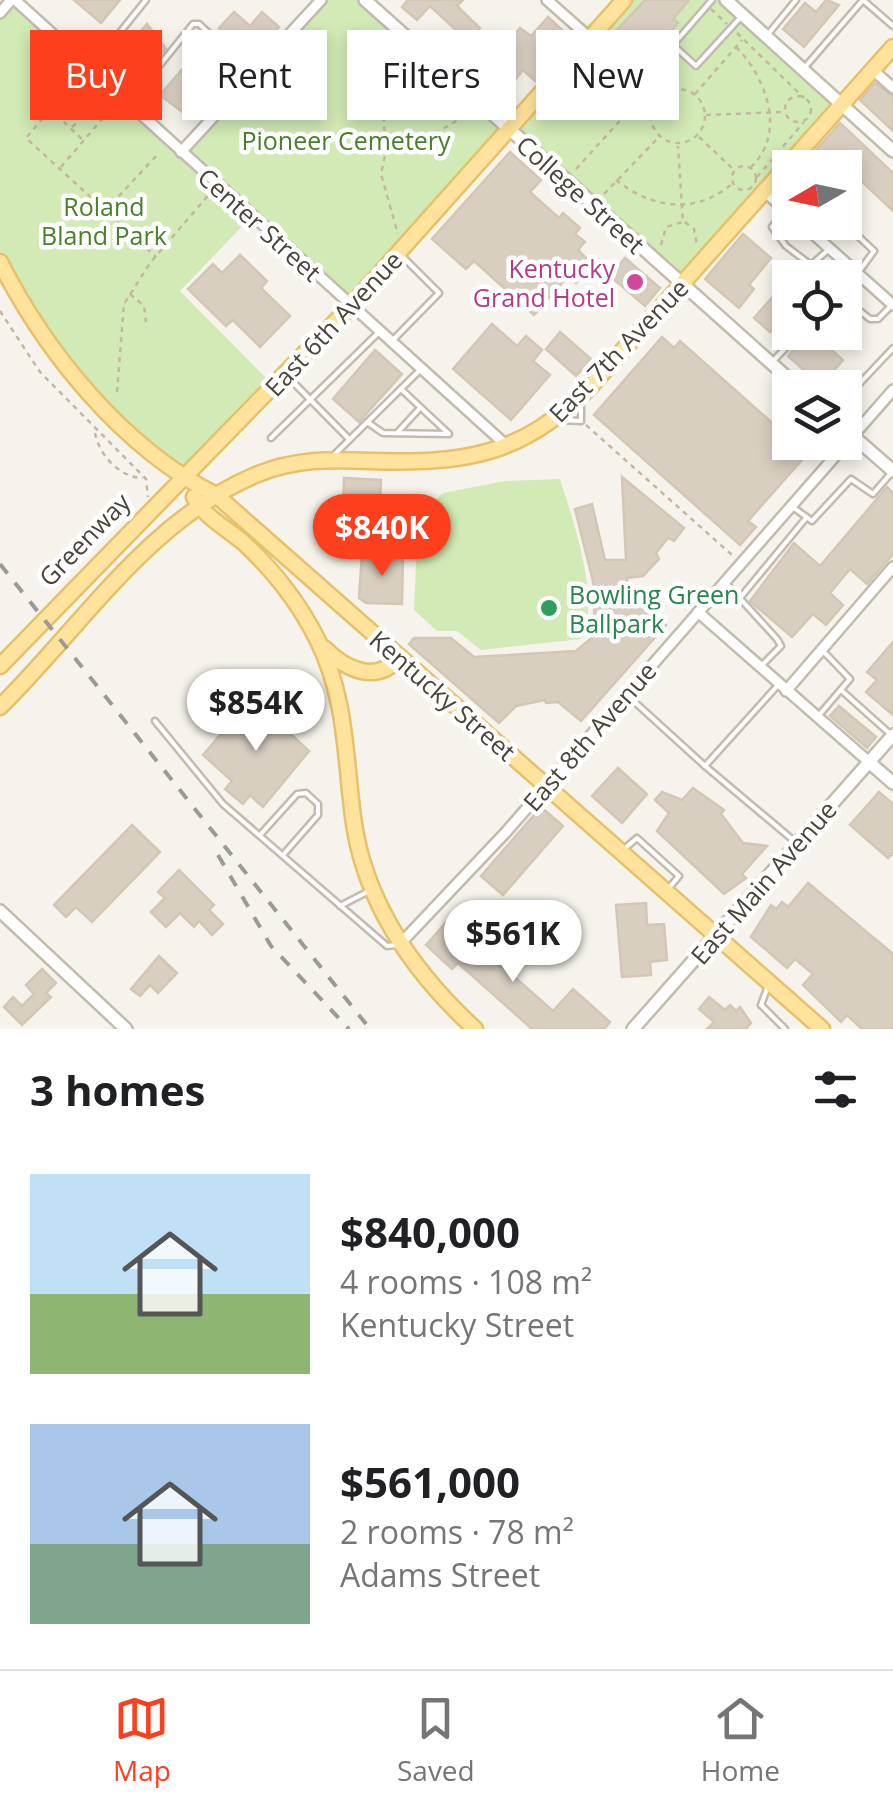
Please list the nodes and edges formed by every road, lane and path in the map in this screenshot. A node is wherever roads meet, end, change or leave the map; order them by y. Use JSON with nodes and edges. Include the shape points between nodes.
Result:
{"nodes":[{"id":1,"x":13,"y":0,"type":"edge"},
{"id":2,"x":146,"y":0,"type":"edge"},
{"id":3,"x":321,"y":0,"type":"edge"},
{"id":4,"x":364,"y":0,"type":"edge"},
{"id":5,"x":547,"y":0,"type":"edge"},
{"id":6,"x":624,"y":0,"type":"edge"},
{"id":7,"x":712,"y":0,"type":"edge"},
{"id":8,"x":726,"y":0,"type":"edge"},
{"id":9,"x":747,"y":0,"type":"edge"},
{"id":10,"x":796,"y":0,"type":"edge"},
{"id":11,"x":863,"y":0,"type":"edge"},
{"id":12,"x":707,"y":6,"type":"junction"},
{"id":13,"x":0,"y":13,"type":"edge"},
{"id":14,"x":740,"y":13,"type":"junction"},
{"id":15,"x":893,"y":26,"type":"edge"},
{"id":16,"x":730,"y":27,"type":"junction"},
{"id":17,"x":46,"y":30,"type":"edge"},
{"id":18,"x":120,"y":30,"type":"edge"},
{"id":19,"x":294,"y":30,"type":"edge"},
{"id":20,"x":580,"y":30,"type":"edge"},
{"id":21,"x":602,"y":30,"type":"edge"},
{"id":22,"x":766,"y":36,"type":"junction"},
{"id":23,"x":182,"y":38,"type":"edge"},
{"id":24,"x":744,"y":38,"type":"junction"},
{"id":25,"x":736,"y":47,"type":"junction"},
{"id":26,"x":893,"y":47,"type":"edge"},
{"id":27,"x":162,"y":63,"type":"edge"},
{"id":28,"x":803,"y":70,"type":"junction"},
{"id":29,"x":872,"y":70,"type":"junction"},
{"id":30,"x":893,"y":88,"type":"edge"},
{"id":31,"x":679,"y":92,"type":"edge"},
{"id":32,"x":694,"y":95,"type":"junction"},
{"id":33,"x":804,"y":98,"type":"junction"},
{"id":34,"x":536,"y":102,"type":"edge"},
{"id":35,"x":841,"y":104,"type":"junction"},
{"id":36,"x":769,"y":112,"type":"junction"},
{"id":37,"x":785,"y":112,"type":"junction"},
{"id":38,"x":704,"y":115,"type":"junction"},
{"id":39,"x":40,"y":120,"type":"edge"},
{"id":40,"x":62,"y":120,"type":"edge"},
{"id":41,"x":102,"y":120,"type":"edge"},
{"id":42,"x":147,"y":120,"type":"edge"},
{"id":43,"x":212,"y":120,"type":"edge"},
{"id":44,"x":384,"y":120,"type":"edge"},
{"id":45,"x":458,"y":120,"type":"edge"},
{"id":46,"x":621,"y":120,"type":"edge"},
{"id":47,"x":652,"y":120,"type":"edge"},
{"id":48,"x":806,"y":120,"type":"junction"},
{"id":49,"x":78,"y":122,"type":"dead end"},
{"id":50,"x":70,"y":128,"type":"junction"},
{"id":51,"x":509,"y":130,"type":"junction"},
{"id":52,"x":697,"y":135,"type":"junction"},
{"id":53,"x":660,"y":136,"type":"junction"},
{"id":54,"x":84,"y":141,"type":"junction"},
{"id":55,"x":678,"y":143,"type":"junction"},
{"id":56,"x":386,"y":151,"type":"junction"},
{"id":57,"x":893,"y":151,"type":"edge"},
{"id":58,"x":182,"y":152,"type":"junction"},
{"id":59,"x":158,"y":154,"type":"dead end"},
{"id":60,"x":751,"y":167,"type":"junction"},
{"id":61,"x":59,"y":169,"type":"junction"},
{"id":62,"x":576,"y":169,"type":"dead end"},
{"id":63,"x":734,"y":170,"type":"junction"},
{"id":64,"x":616,"y":180,"type":"junction"},
{"id":65,"x":733,"y":182,"type":"junction"},
{"id":66,"x":760,"y":184,"type":"junction"},
{"id":67,"x":217,"y":186,"type":"junction"},
{"id":68,"x":604,"y":194,"type":"dead end"},
{"id":69,"x":772,"y":196,"type":"edge"},
{"id":70,"x":682,"y":206,"type":"junction"},
{"id":71,"x":105,"y":212,"type":"junction"},
{"id":72,"x":684,"y":222,"type":"junction"},
{"id":73,"x":782,"y":240,"type":"edge"},
{"id":74,"x":819,"y":240,"type":"edge"},
{"id":75,"x":862,"y":240,"type":"edge"},
{"id":76,"x":661,"y":245,"type":"dead end"},
{"id":77,"x":697,"y":245,"type":"dead end"},
{"id":78,"x":400,"y":246,"type":"junction"},
{"id":79,"x":829,"y":249,"type":"junction"},
{"id":80,"x":156,"y":257,"type":"junction"},
{"id":81,"x":842,"y":260,"type":"edge"},
{"id":82,"x":0,"y":262,"type":"edge"},
{"id":83,"x":862,"y":265,"type":"edge"},
{"id":84,"x":862,"y":277,"type":"edge"},
{"id":85,"x":683,"y":283,"type":"junction"},
{"id":86,"x":129,"y":293,"type":"junction"},
{"id":87,"x":893,"y":305,"type":"edge"},
{"id":88,"x":350,"y":307,"type":"junction"},
{"id":89,"x":0,"y":311,"type":"edge"},
{"id":90,"x":862,"y":312,"type":"edge"},
{"id":91,"x":146,"y":322,"type":"dead end"},
{"id":92,"x":379,"y":332,"type":"junction"},
{"id":93,"x":390,"y":342,"type":"junction"},
{"id":94,"x":893,"y":348,"type":"edge"},
{"id":95,"x":784,"y":350,"type":"edge"},
{"id":96,"x":771,"y":363,"type":"junction"},
{"id":97,"x":421,"y":370,"type":"junction"},
{"id":98,"x":779,"y":370,"type":"edge"},
{"id":99,"x":285,"y":375,"type":"junction"},
{"id":100,"x":862,"y":381,"type":"edge"},
{"id":101,"x":401,"y":389,"type":"junction"},
{"id":102,"x":893,"y":390,"type":"edge"},
{"id":103,"x":117,"y":392,"type":"dead end"},
{"id":104,"x":310,"y":400,"type":"junction"},
{"id":105,"x":420,"y":408,"type":"junction"},
{"id":106,"x":862,"y":420,"type":"edge"},
{"id":107,"x":367,"y":422,"type":"junction"},
{"id":108,"x":586,"y":425,"type":"dead end"},
{"id":109,"x":94,"y":431,"type":"junction"},
{"id":110,"x":397,"y":434,"type":"junction"},
{"id":111,"x":271,"y":438,"type":"dead end"},
{"id":112,"x":349,"y":440,"type":"junction"},
{"id":113,"x":862,"y":444,"type":"edge"},
{"id":114,"x":508,"y":446,"type":"junction"},
{"id":115,"x":329,"y":460,"type":"junction"},
{"id":116,"x":830,"y":460,"type":"edge"},
{"id":117,"x":893,"y":471,"type":"edge"},
{"id":118,"x":144,"y":478,"type":"junction"},
{"id":119,"x":184,"y":479,"type":"junction"},
{"id":120,"x":216,"y":495,"type":"junction"},
{"id":121,"x":197,"y":504,"type":"junction"},
{"id":122,"x":790,"y":505,"type":"junction"},
{"id":123,"x":141,"y":506,"type":"dead end"},
{"id":124,"x":806,"y":518,"type":"junction"},
{"id":125,"x":734,"y":556,"type":"dead end"},
{"id":126,"x":893,"y":567,"type":"edge"},
{"id":127,"x":725,"y":581,"type":"junction"},
{"id":128,"x":740,"y":598,"type":"junction"},
{"id":129,"x":698,"y":612,"type":"junction"},
{"id":130,"x":320,"y":644,"type":"junction"},
{"id":131,"x":822,"y":650,"type":"junction"},
{"id":132,"x":400,"y":657,"type":"junction"},
{"id":133,"x":0,"y":666,"type":"edge"},
{"id":134,"x":759,"y":667,"type":"junction"},
{"id":135,"x":782,"y":688,"type":"junction"},
{"id":136,"x":841,"y":690,"type":"junction"},
{"id":137,"x":626,"y":694,"type":"junction"},
{"id":138,"x":0,"y":706,"type":"edge"},
{"id":139,"x":817,"y":717,"type":"junction"},
{"id":140,"x":155,"y":721,"type":"dead end"},
{"id":141,"x":893,"y":736,"type":"edge"},
{"id":142,"x":869,"y":762,"type":"junction"},
{"id":143,"x":706,"y":766,"type":"junction"},
{"id":144,"x":893,"y":783,"type":"edge"},
{"id":145,"x":546,"y":786,"type":"junction"},
{"id":146,"x":260,"y":836,"type":"junction"},
{"id":147,"x":797,"y":843,"type":"junction"},
{"id":148,"x":282,"y":855,"type":"junction"},
{"id":149,"x":372,"y":889,"type":"junction"},
{"id":150,"x":340,"y":906,"type":"junction"},
{"id":151,"x":0,"y":912,"type":"edge"},
{"id":152,"x":716,"y":936,"type":"junction"},
{"id":153,"x":400,"y":944,"type":"junction"},
{"id":154,"x":770,"y":984,"type":"junction"},
{"id":155,"x":126,"y":1029,"type":"edge"},
{"id":156,"x":476,"y":1029,"type":"edge"},
{"id":157,"x":633,"y":1029,"type":"edge"},
{"id":158,"x":785,"y":1029,"type":"edge"},
{"id":159,"x":822,"y":1029,"type":"edge"}],
"edges":[{"from":1,"to":13,"type":"street"},
{"from":1,"to":17,"type":"street","name":"Center Street"},
{"from":2,"to":18,"type":"lane"},
{"from":3,"to":19,"type":"street"},
{"from":4,"to":51,"type":"street","name":"College Street"},
{"from":5,"to":20,"type":"street"},
{"from":6,"to":21,"type":"main road","name":"East 6th Avenue"},
{"from":7,"to":12,"type":"lane"},
{"from":8,"to":14,"type":"street"},
{"from":9,"to":14,"type":"street"},
{"from":10,"to":22,"type":"lane"},
{"from":11,"to":15,"type":"lane"},
{"from":11,"to":28,"type":"lane"},
{"from":12,"to":16,"type":"path"},
{"from":12,"to":16,"type":"lane","via":[[673,45],[696,66]]},
{"from":14,"to":16,"type":"lane"},
{"from":14,"to":22,"type":"street"},
{"from":16,"to":24,"type":"path"},
{"from":22,"to":28,"type":"street"},
{"from":23,"to":27,"type":"lane"},
{"from":24,"to":25,"type":"path"},
{"from":24,"to":33,"type":"path"},
{"from":25,"to":32,"type":"path"},
{"from":25,"to":36,"type":"path","via":[[758,73]]},
{"from":26,"to":29,"type":"main road","name":"East 7th Avenue"},
{"from":28,"to":35,"type":"street"},
{"from":29,"to":30,"type":"street"},
{"from":29,"to":35,"type":"main road","name":"East 7th Avenue"},
{"from":31,"to":32,"type":"path"},
{"from":32,"to":38,"type":"path"},
{"from":33,"to":37,"type":"path","via":[[788,100]]},
{"from":33,"to":48,"type":"path","via":[[811,108]]},
{"from":34,"to":51,"type":"main road","name":"East 6th Avenue"},
{"from":35,"to":57,"type":"street"},
{"from":35,"to":66,"type":"main road","name":"East 7th Avenue"},
{"from":36,"to":37,"type":"path"},
{"from":36,"to":38,"type":"path"},
{"from":36,"to":60,"type":"path","via":[[766,146]]},
{"from":37,"to":48,"type":"path","via":[[793,122]]},
{"from":38,"to":52,"type":"path"},
{"from":39,"to":61,"type":"path","via":[[26,138]]},
{"from":40,"to":50,"type":"path"},
{"from":41,"to":54,"type":"path"},
{"from":42,"to":58,"type":"street","name":"Center Street"},
{"from":43,"to":58,"type":"street"},
{"from":44,"to":56,"type":"path"},
{"from":45,"to":56,"type":"path"},
{"from":46,"to":62,"type":"path"},
{"from":47,"to":53,"type":"path"},
{"from":48,"to":66,"type":"path"},
{"from":49,"to":50,"type":"path"},
{"from":50,"to":54,"type":"path"},
{"from":51,"to":78,"type":"main road","name":"East 6th Avenue"},
{"from":51,"to":85,"type":"street","name":"College Street"},
{"from":52,"to":55,"type":"path"},
{"from":52,"to":63,"type":"path"},
{"from":53,"to":55,"type":"path"},
{"from":53,"to":64,"type":"path"},
{"from":54,"to":61,"type":"path"},
{"from":55,"to":70,"type":"path"},
{"from":56,"to":78,"type":"path","via":[[381,174]]},
{"from":58,"to":67,"type":"street","name":"Center Street"},
{"from":59,"to":71,"type":"path"},
{"from":60,"to":63,"type":"path"},
{"from":60,"to":66,"type":"path"},
{"from":61,"to":71,"type":"path"},
{"from":63,"to":65,"type":"path"},
{"from":64,"to":68,"type":"path"},
{"from":64,"to":70,"type":"path","via":[[648,200]]},
{"from":65,"to":66,"type":"path","via":[[746,190]]},
{"from":65,"to":70,"type":"path","via":[[717,197]]},
{"from":66,"to":69,"type":"street"},
{"from":66,"to":85,"type":"main road","name":"East 7th Avenue"},
{"from":67,"to":80,"type":"path"},
{"from":67,"to":88,"type":"street","name":"Center Street"},
{"from":70,"to":72,"type":"path"},
{"from":71,"to":80,"type":"path"},
{"from":72,"to":76,"type":"path","via":[[666,227]]},
{"from":72,"to":77,"type":"path","via":[[694,229]]},
{"from":73,"to":79,"type":"lane","via":[[811,265]]},
{"from":74,"to":79,"type":"street"},
{"from":75,"to":83,"type":"lane","via":[[874,252]]},
{"from":78,"to":88,"type":"main road","name":"East 6th Avenue"},
{"from":78,"to":93,"type":"lane","via":[[439,293]]},
{"from":79,"to":81,"type":"street"},
{"from":80,"to":86,"type":"path"},
{"from":82,"to":119,"type":"main road","name":"Kentucky Street","via":[[58,359]]},
{"from":84,"to":87,"type":"street"},
{"from":85,"to":96,"type":"street","name":"College Street"},
{"from":85,"to":114,"type":"main road","name":"East 7th Avenue","via":[[580,396]]},
{"from":86,"to":91,"type":"path","via":[[144,306]]},
{"from":86,"to":103,"type":"path","via":[[120,316]]},
{"from":87,"to":90,"type":"lane","via":[[878,319]]},
{"from":88,"to":92,"type":"street","name":"Center Street"},
{"from":88,"to":99,"type":"main road","name":"East 6th Avenue"},
{"from":89,"to":109,"type":"path","name":"Greenway","via":[[40,372]]},
{"from":92,"to":93,"type":"street","name":"Center Street"},
{"from":92,"to":104,"type":"lane"},
{"from":93,"to":97,"type":"street","name":"Center Street"},
{"from":94,"to":100,"type":"lane"},
{"from":95,"to":96,"type":"lane"},
{"from":96,"to":98,"type":"street","name":"College Street"},
{"from":97,"to":101,"type":"lane"},
{"from":97,"to":114,"type":"street","name":"Center Street"},
{"from":99,"to":104,"type":"lane"},
{"from":99,"to":119,"type":"main road","name":"East 6th Avenue"},
{"from":101,"to":105,"type":"lane"},
{"from":101,"to":107,"type":"lane"},
{"from":102,"to":106,"type":"street","name":"East 8th Avenue"},
{"from":104,"to":111,"type":"lane"},
{"from":104,"to":112,"type":"lane"},
{"from":105,"to":110,"type":"lane"},
{"from":105,"to":110,"type":"lane","via":[[449,434]]},
{"from":107,"to":110,"type":"lane","via":[[383,434]]},
{"from":107,"to":112,"type":"lane"},
{"from":108,"to":125,"type":"path"},
{"from":109,"to":118,"type":"path","name":"Greenway"},
{"from":109,"to":118,"type":"path","via":[[101,453],[126,475]]},
{"from":112,"to":115,"type":"lane"},
{"from":113,"to":117,"type":"street"},
{"from":114,"to":115,"type":"main road","name":"East 7th Avenue","via":[[455,461]]},
{"from":115,"to":120,"type":"main road","name":"East 7th Avenue","via":[[279,466]]},
{"from":116,"to":122,"type":"street","name":"East 8th Avenue"},
{"from":117,"to":124,"type":"lane","via":[[873,494],[850,479],[812,521]]},
{"from":118,"to":123,"type":"path","name":"Greenway","via":[[149,492]]},
{"from":119,"to":120,"type":"main road","name":"Kentucky Street"},
{"from":119,"to":121,"type":"main road"},
{"from":119,"to":133,"type":"main road","name":"East 6th Avenue"},
{"from":120,"to":121,"type":"main road","name":"East 7th Avenue"},
{"from":120,"to":132,"type":"main road","name":"Kentucky Street"},
{"from":121,"to":130,"type":"main road","via":[[274,574]]},
{"from":121,"to":138,"type":"main road"},
{"from":122,"to":124,"type":"lane"},
{"from":122,"to":127,"type":"street","name":"East 8th Avenue"},
{"from":124,"to":128,"type":"lane"},
{"from":126,"to":131,"type":"street"},
{"from":127,"to":128,"type":"lane"},
{"from":127,"to":129,"type":"street","name":"East 8th Avenue"},
{"from":128,"to":134,"type":"lane","via":[[781,646]]},
{"from":129,"to":134,"type":"street"},
{"from":129,"to":137,"type":"street","name":"East 8th Avenue"},
{"from":130,"to":132,"type":"main road","via":[[359,672],[386,669]]},
{"from":130,"to":149,"type":"main road","via":[[342,712],[357,840]]},
{"from":131,"to":135,"type":"street"},
{"from":131,"to":136,"type":"lane","via":[[850,679]]},
{"from":132,"to":145,"type":"main road","name":"Kentucky Street"},
{"from":134,"to":135,"type":"street"},
{"from":135,"to":139,"type":"street"},
{"from":135,"to":143,"type":"lane"},
{"from":136,"to":139,"type":"lane"},
{"from":136,"to":141,"type":"lane"},
{"from":137,"to":143,"type":"lane"},
{"from":137,"to":145,"type":"street","name":"East 8th Avenue"},
{"from":139,"to":142,"type":"street"},
{"from":140,"to":146,"type":"lane","via":[[223,804]]},
{"from":141,"to":142,"type":"street","name":"East Main Avenue"},
{"from":142,"to":144,"type":"street"},
{"from":142,"to":147,"type":"street","name":"East Main Avenue"},
{"from":143,"to":147,"type":"lane"},
{"from":145,"to":152,"type":"main road","name":"Kentucky Street"},
{"from":145,"to":153,"type":"street","name":"East 8th Avenue"},
{"from":146,"to":148,"type":"lane"},
{"from":146,"to":148,"type":"lane","via":[[306,793],[318,804],[318,815]]},
{"from":147,"to":152,"type":"street","name":"East Main Avenue"},
{"from":148,"to":150,"type":"lane"},
{"from":149,"to":150,"type":"lane"},
{"from":149,"to":153,"type":"main road"},
{"from":150,"to":153,"type":"lane","via":[[387,946]]},
{"from":151,"to":155,"type":"street"},
{"from":152,"to":154,"type":"main road","name":"Kentucky Street"},
{"from":152,"to":157,"type":"street","name":"East Main Avenue"},
{"from":153,"to":156,"type":"main road"},
{"from":154,"to":158,"type":"lane","via":[[761,1005]]},
{"from":154,"to":159,"type":"main road","name":"Kentucky Street"}]}
